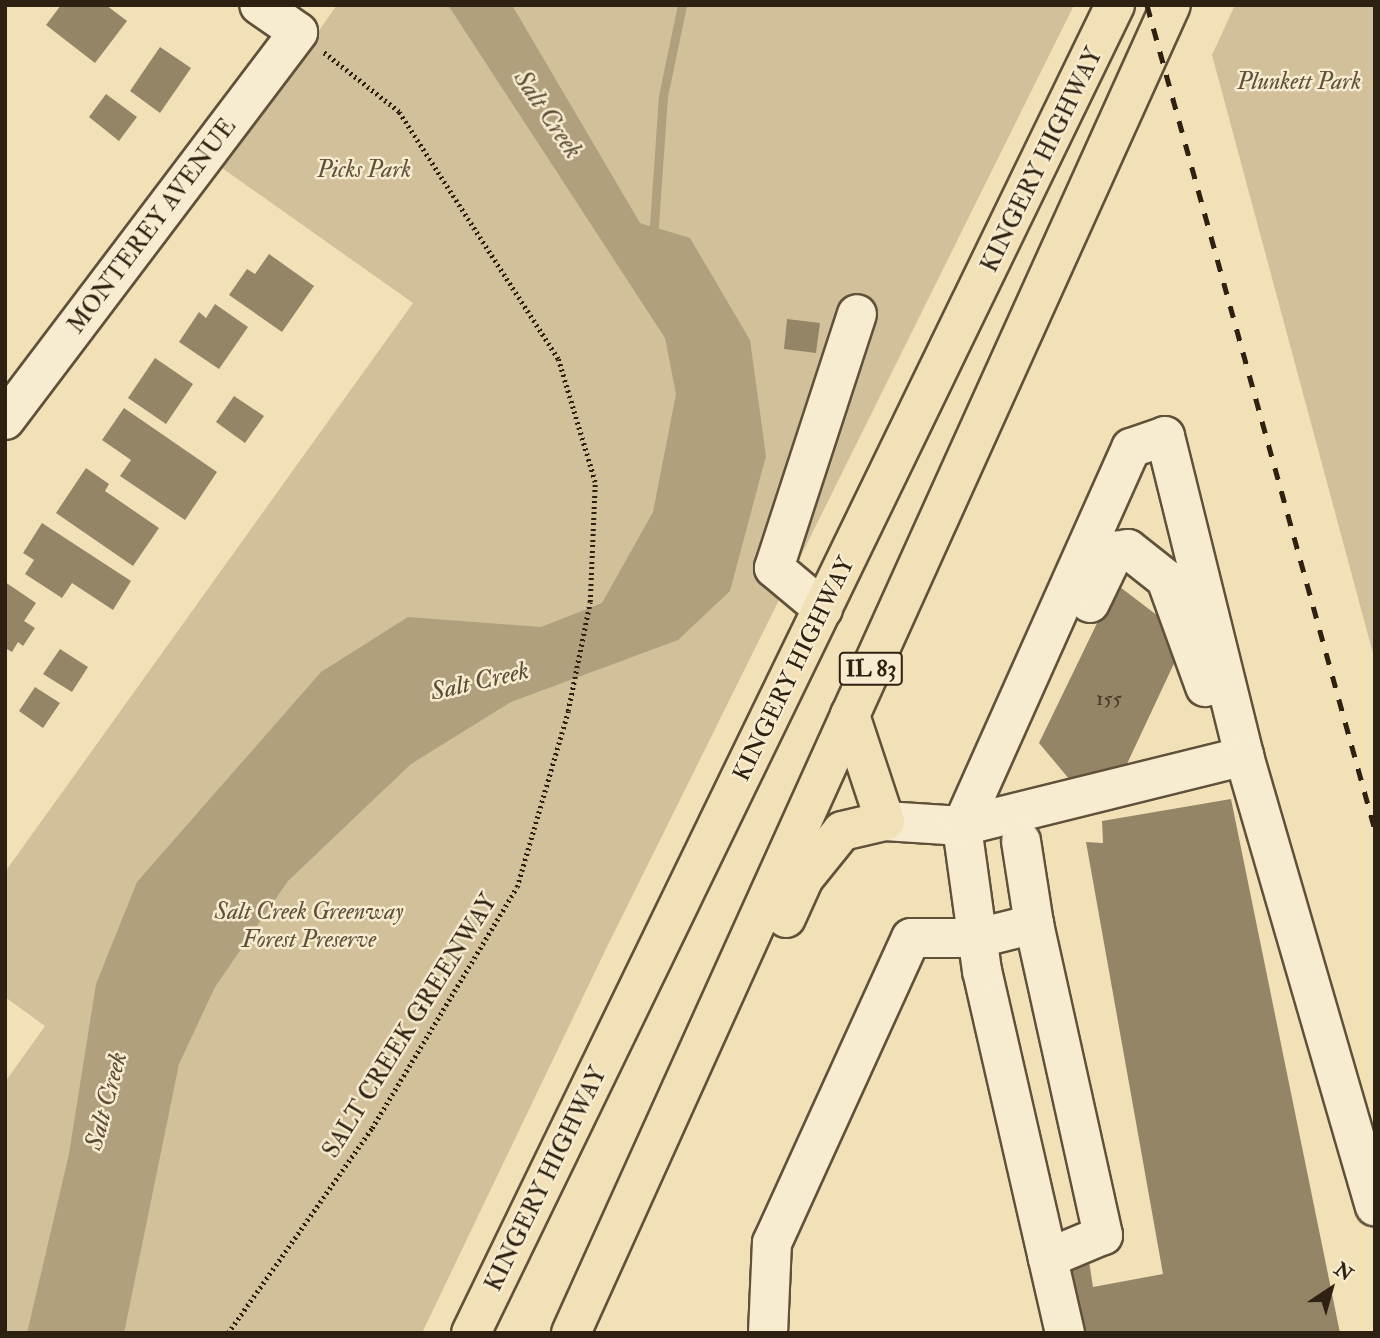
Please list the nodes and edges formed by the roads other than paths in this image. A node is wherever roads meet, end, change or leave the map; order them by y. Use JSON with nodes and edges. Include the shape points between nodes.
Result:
{"nodes":[{"id":1,"x":259,"y":5,"type":"edge"},
{"id":2,"x":1115,"y":5,"type":"edge"},
{"id":3,"x":1171,"y":5,"type":"edge"},
{"id":4,"x":857,"y":314,"type":"dead end"},
{"id":5,"x":5,"y":420,"type":"edge"},
{"id":6,"x":823,"y":609,"type":"junction"},
{"id":7,"x":850,"y":715,"type":"junction"},
{"id":8,"x":1240,"y":739,"type":"junction"},
{"id":9,"x":992,"y":758,"type":"junction"},
{"id":10,"x":885,"y":821,"type":"junction"},
{"id":11,"x":962,"y":826,"type":"junction"},
{"id":12,"x":1021,"y":841,"type":"dead end"},
{"id":13,"x":1034,"y":925,"type":"junction"},
{"id":14,"x":978,"y":938,"type":"junction"},
{"id":15,"x":639,"y":1181,"type":"junction"},
{"id":16,"x":1375,"y":1206,"type":"edge"},
{"id":17,"x":1048,"y":1258,"type":"junction"},
{"id":18,"x":471,"y":1333,"type":"edge"},
{"id":19,"x":571,"y":1333,"type":"edge"},
{"id":20,"x":768,"y":1333,"type":"edge"},
{"id":21,"x":1065,"y":1333,"type":"edge"}],
"edges":[{"from":1,"to":5,"type":"street","name":"MONTEREY AVENUE","via":[[298,32]]},
{"from":2,"to":6,"type":"highway","name":"KINGERY HIGHWAY","number":"IL 83"},
{"from":3,"to":7,"type":"highway","name":"KINGERY HIGHWAY","number":"IL 83"},
{"from":4,"to":6,"type":"street","via":[[774,568]]},
{"from":6,"to":18,"type":"highway","name":"KINGERY HIGHWAY","number":"IL 83"},
{"from":7,"to":10,"type":"highway"},
{"from":7,"to":15,"type":"highway","name":"KINGERY HIGHWAY","number":"IL 83"},
{"from":8,"to":9,"type":"street","via":[[1213,711],[1166,579],[1128,549],[1115,551],[1022,746]]},
{"from":8,"to":9,"type":"street","via":[[1166,436],[1131,448]]},
{"from":8,"to":11,"type":"street"},
{"from":8,"to":16,"type":"street"},
{"from":9,"to":11,"type":"street"},
{"from":10,"to":11,"type":"street"},
{"from":10,"to":15,"type":"highway","via":[[842,831],[804,878],[716,1075]]},
{"from":11,"to":14,"type":"street"},
{"from":12,"to":13,"type":"street"},
{"from":13,"to":14,"type":"street"},
{"from":13,"to":17,"type":"street","via":[[1103,1235]]},
{"from":14,"to":17,"type":"street"},
{"from":14,"to":20,"type":"street","via":[[911,938],[772,1243]]},
{"from":15,"to":19,"type":"highway","name":"KINGERY HIGHWAY","number":"IL 83"},
{"from":17,"to":21,"type":"street"}]}
